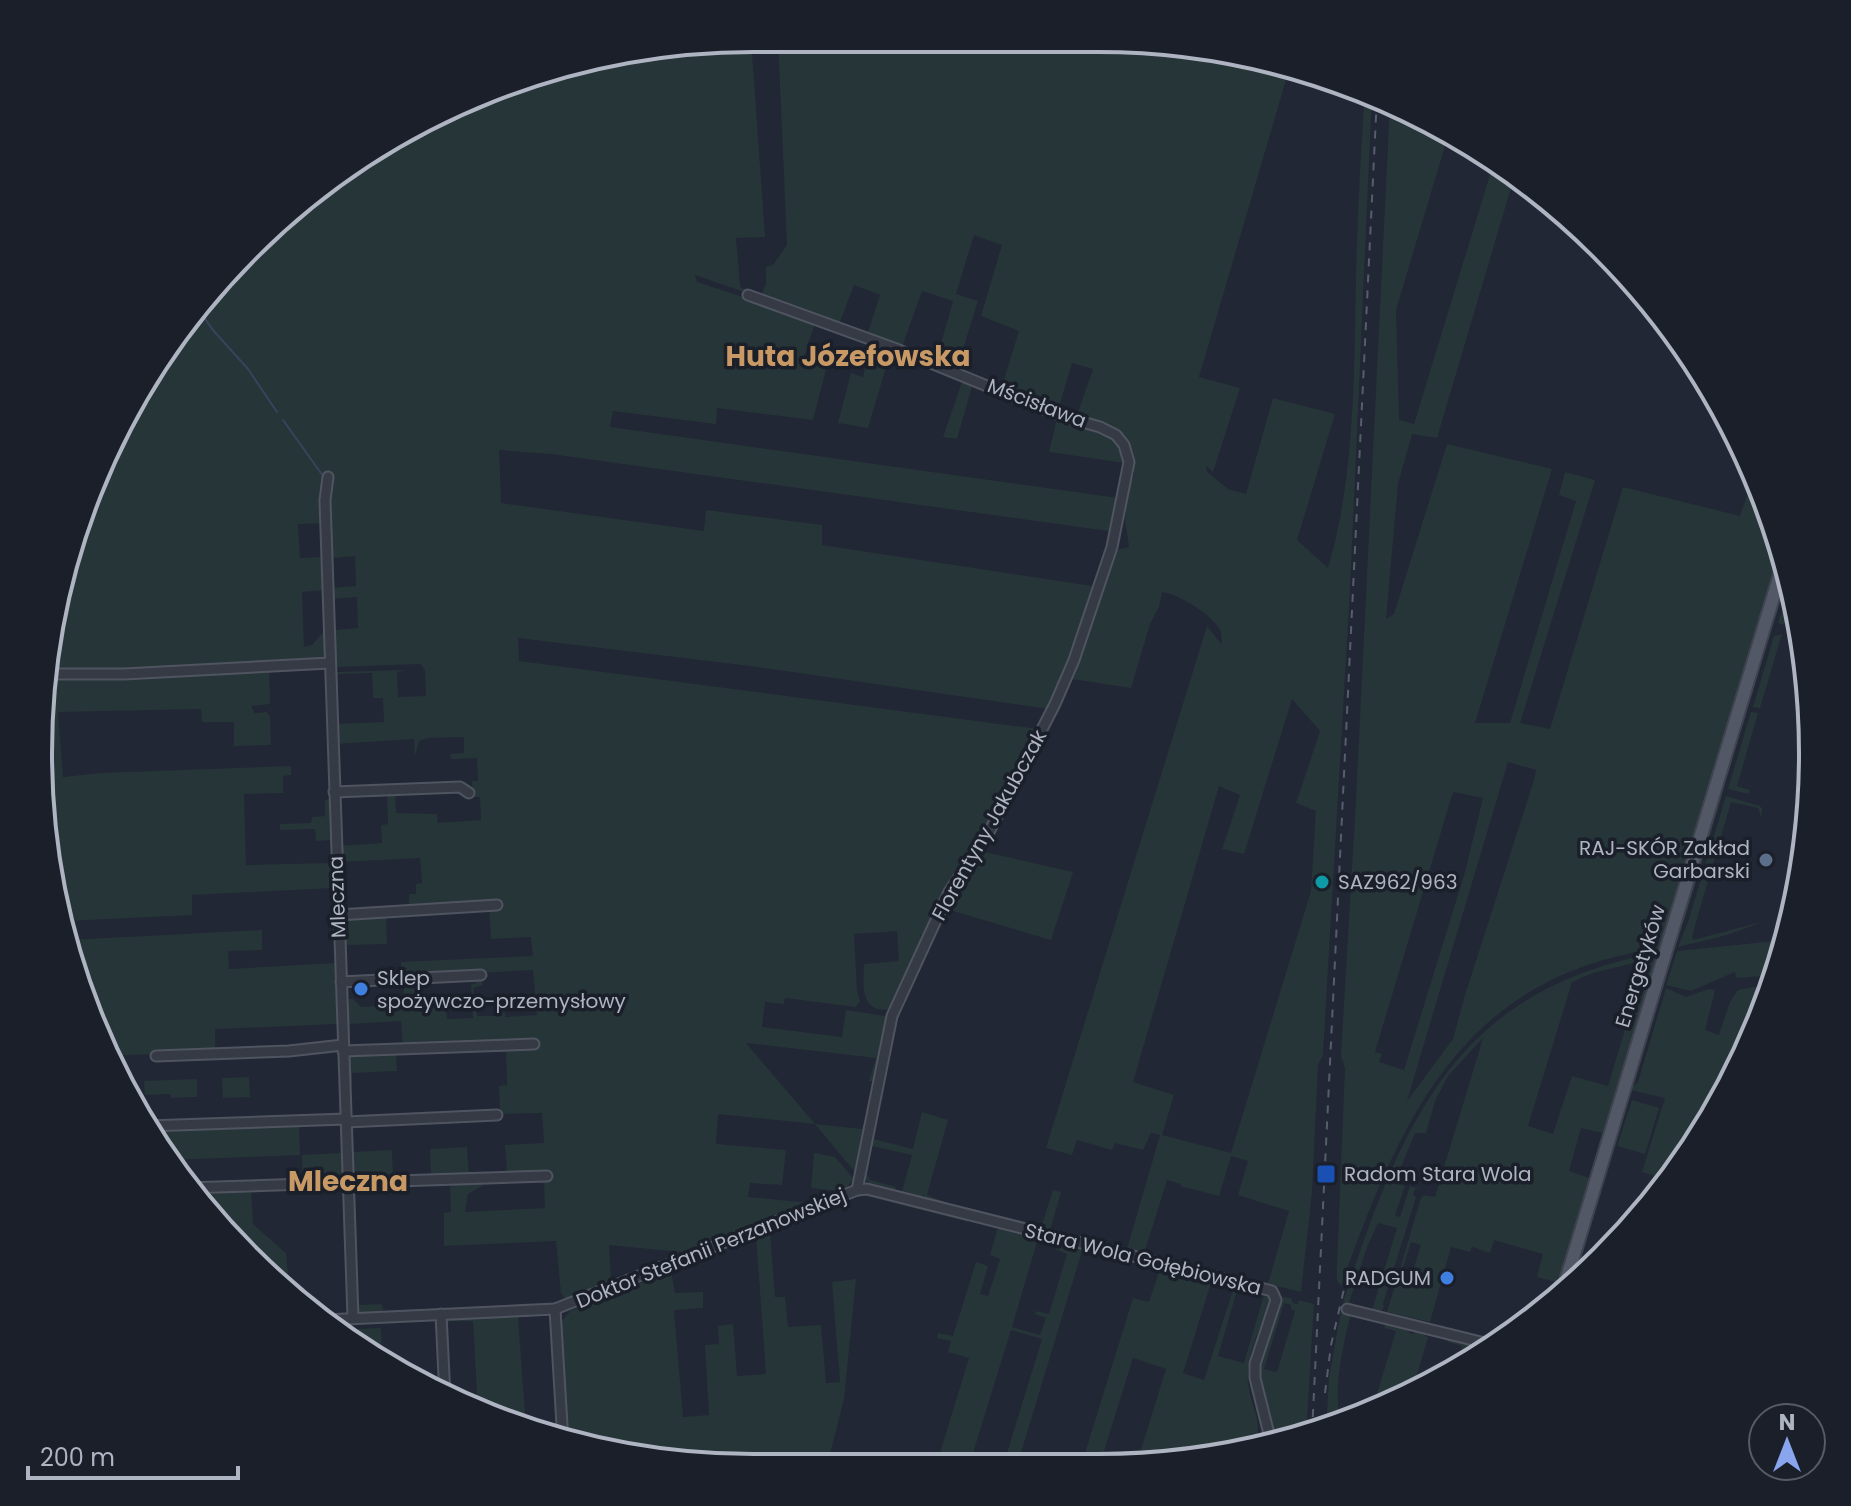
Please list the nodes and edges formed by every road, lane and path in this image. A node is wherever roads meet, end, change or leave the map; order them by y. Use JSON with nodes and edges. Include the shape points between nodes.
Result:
{"nodes":[{"id":1,"x":748,"y":295,"type":"dead end"},
{"id":2,"x":1100,"y":427,"type":"joint"},
{"id":3,"x":328,"y":477,"type":"dead end"},
{"id":4,"x":1778,"y":582,"type":"edge"},
{"id":5,"x":330,"y":663,"type":"junction"},
{"id":6,"x":57,"y":674,"type":"edge"},
{"id":7,"x":334,"y":792,"type":"junction"},
{"id":8,"x":469,"y":793,"type":"dead end"},
{"id":9,"x":497,"y":905,"type":"dead end"},
{"id":10,"x":338,"y":915,"type":"junction"},
{"id":11,"x":481,"y":975,"type":"dead end"},
{"id":12,"x":341,"y":982,"type":"junction"},
{"id":13,"x":534,"y":1044,"type":"dead end"},
{"id":14,"x":343,"y":1048,"type":"junction"},
{"id":15,"x":156,"y":1056,"type":"dead end"},
{"id":16,"x":497,"y":1115,"type":"dead end"},
{"id":17,"x":346,"y":1121,"type":"junction"},
{"id":18,"x":160,"y":1126,"type":"edge"},
{"id":19,"x":547,"y":1176,"type":"dead end"},
{"id":20,"x":348,"y":1182,"type":"junction"},
{"id":21,"x":203,"y":1187,"type":"edge"},
{"id":22,"x":857,"y":1190,"type":"junction"},
{"id":23,"x":1569,"y":1272,"type":"edge"},
{"id":24,"x":555,"y":1309,"type":"junction"},
{"id":25,"x":1347,"y":1309,"type":"dead end"},
{"id":26,"x":441,"y":1314,"type":"junction"},
{"id":27,"x":353,"y":1318,"type":"junction"},
{"id":28,"x":340,"y":1319,"type":"edge"},
{"id":29,"x":1478,"y":1341,"type":"edge"},
{"id":30,"x":444,"y":1383,"type":"edge"},
{"id":31,"x":562,"y":1427,"type":"edge"},
{"id":32,"x":1269,"y":1433,"type":"edge"}],
"edges":[{"from":1,"to":2,"type":"street","name":"Mścisława"},
{"from":2,"to":22,"type":"street","name":"Florentyny Jakubczak","via":[[1116,435],[1129,462],[1112,547],[1055,704],[989,832],[949,892],[897,1003]]},
{"from":3,"to":5,"type":"street","name":"Mleczna"},
{"from":4,"to":23,"type":"main road","name":"Energetyków"},
{"from":5,"to":6,"type":"street"},
{"from":5,"to":7,"type":"street","name":"Mleczna"},
{"from":7,"to":8,"type":"street","via":[[460,787]]},
{"from":7,"to":10,"type":"street","name":"Mleczna"},
{"from":9,"to":10,"type":"street"},
{"from":10,"to":12,"type":"street","name":"Mleczna"},
{"from":11,"to":12,"type":"street"},
{"from":12,"to":14,"type":"street","name":"Mleczna"},
{"from":13,"to":14,"type":"street"},
{"from":14,"to":15,"type":"street"},
{"from":14,"to":17,"type":"street","name":"Mleczna"},
{"from":16,"to":17,"type":"street"},
{"from":17,"to":18,"type":"street"},
{"from":17,"to":20,"type":"street","name":"Mleczna"},
{"from":19,"to":20,"type":"street"},
{"from":20,"to":21,"type":"street"},
{"from":20,"to":27,"type":"street","name":"Mleczna"},
{"from":22,"to":24,"type":"street","name":"Doktor Stefanii Perzanowskiej"},
{"from":22,"to":32,"type":"street","name":"Stara Wola Gołębiowska","via":[[877,1190],[1272,1291],[1276,1300],[1255,1364]]},
{"from":24,"to":26,"type":"street","name":"Doktor Stefanii Perzanowskiej"},
{"from":24,"to":31,"type":"street"},
{"from":25,"to":29,"type":"street"},
{"from":26,"to":27,"type":"street","name":"Doktor Stefanii Perzanowskiej"},
{"from":26,"to":30,"type":"street"},
{"from":27,"to":28,"type":"street","name":"Doktor Stefanii Perzanowskiej"}]}
